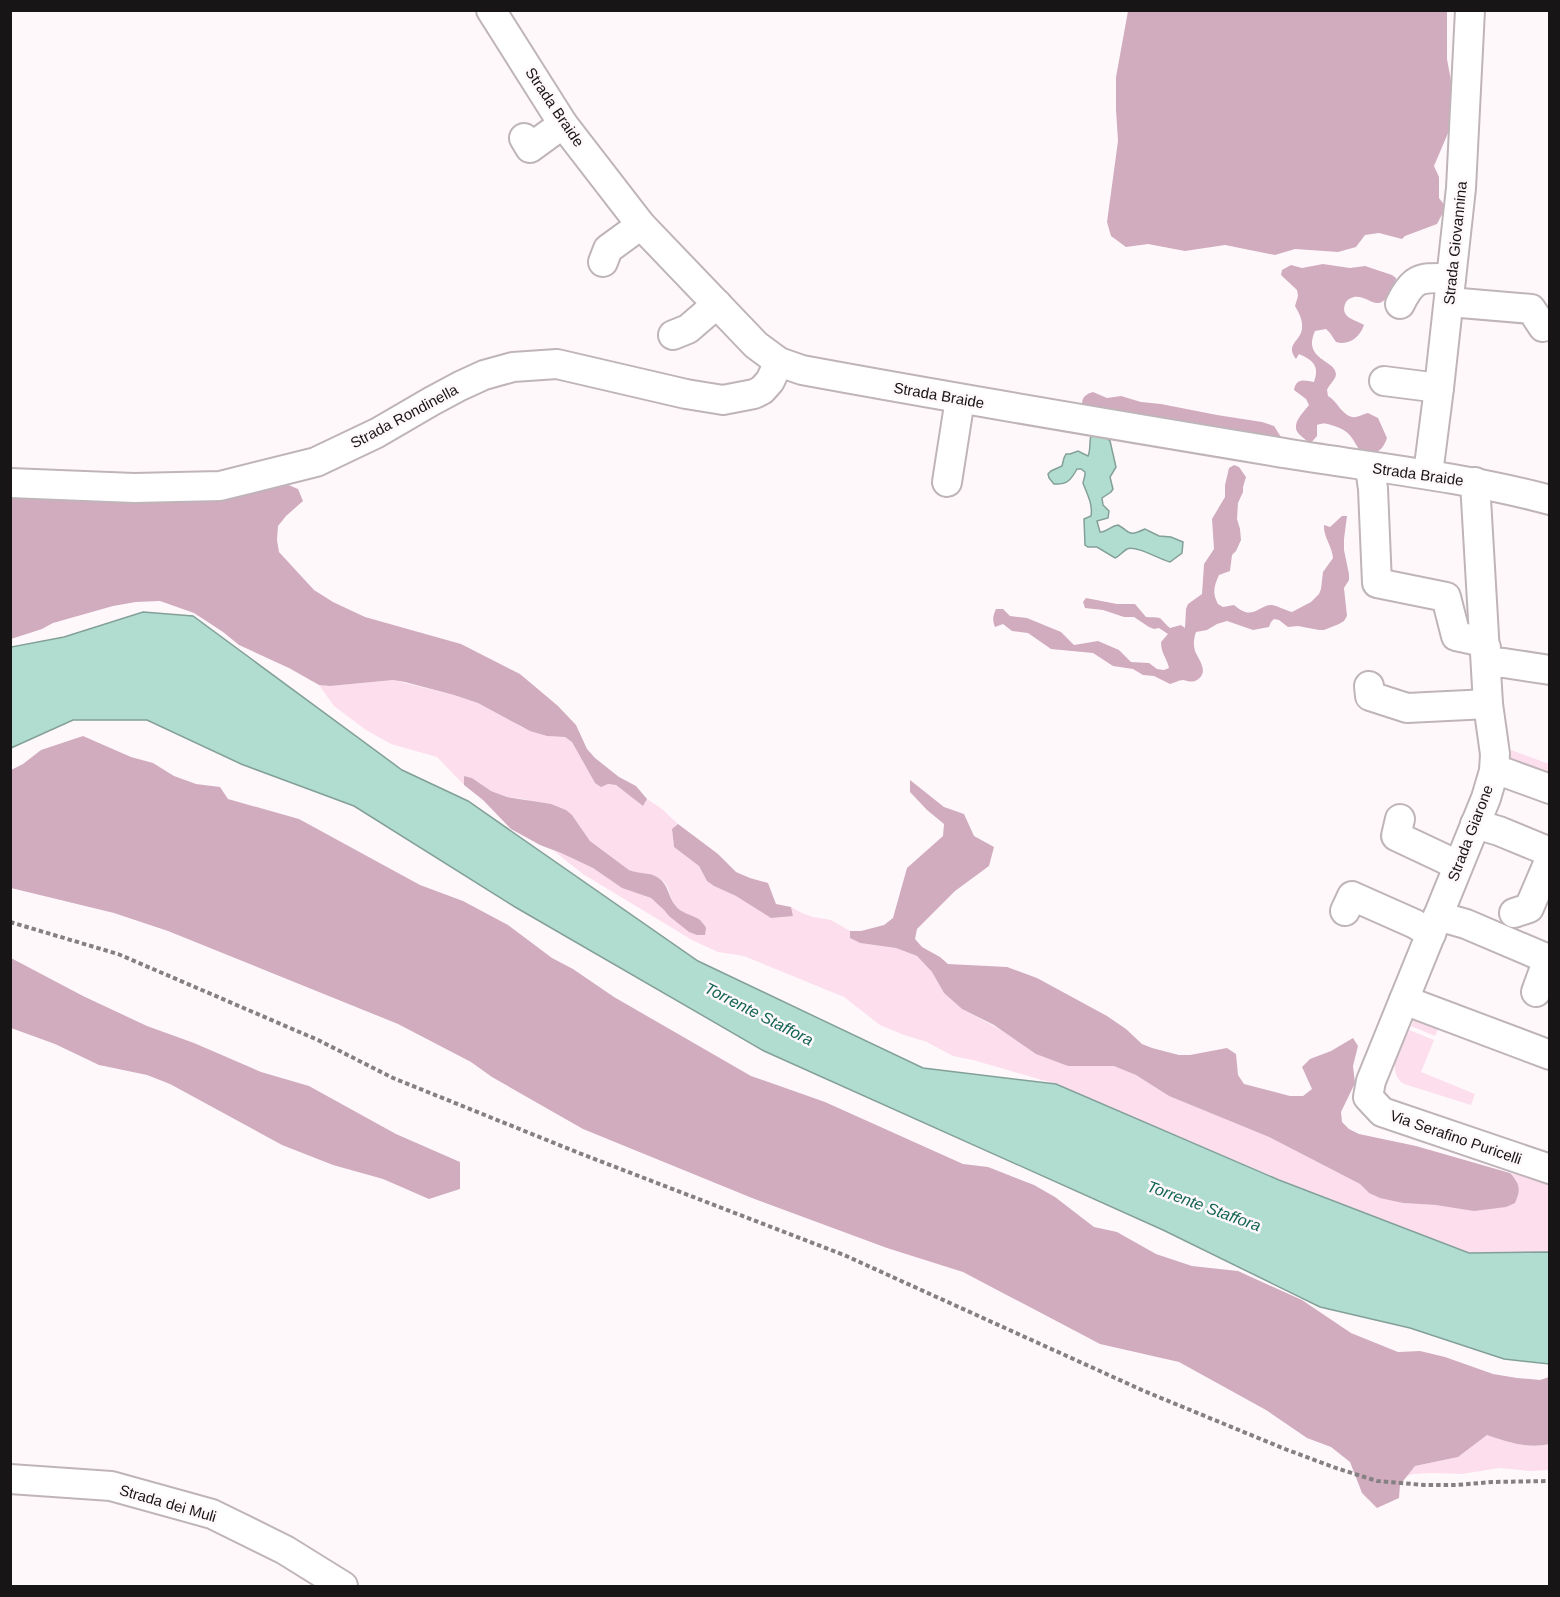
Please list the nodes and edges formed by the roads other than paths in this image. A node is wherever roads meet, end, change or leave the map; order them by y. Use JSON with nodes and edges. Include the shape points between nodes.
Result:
{"nodes":[{"id":1,"x":491,"y":10,"type":"edge"},
{"id":2,"x":1470,"y":10,"type":"edge"},
{"id":3,"x":563,"y":124,"type":"junction"},
{"id":4,"x":524,"y":138,"type":"dead end"},
{"id":5,"x":640,"y":225,"type":"junction"},
{"id":6,"x":603,"y":262,"type":"dead end"},
{"id":7,"x":1450,"y":290,"type":"junction"},
{"id":8,"x":717,"y":304,"type":"junction"},
{"id":9,"x":1400,"y":304,"type":"dead end"},
{"id":10,"x":1543,"y":327,"type":"dead end"},
{"id":11,"x":673,"y":335,"type":"dead end"},
{"id":12,"x":779,"y":362,"type":"junction"},
{"id":13,"x":1384,"y":381,"type":"dead end"},
{"id":14,"x":1439,"y":388,"type":"junction"},
{"id":15,"x":960,"y":399,"type":"junction"},
{"id":16,"x":1371,"y":467,"type":"junction"},
{"id":17,"x":1428,"y":474,"type":"junction"},
{"id":18,"x":946,"y":482,"type":"dead end"},
{"id":19,"x":1475,"y":482,"type":"junction"},
{"id":20,"x":10,"y":483,"type":"edge"},
{"id":21,"x":1550,"y":500,"type":"edge"},
{"id":22,"x":1550,"y":670,"type":"edge"},
{"id":23,"x":1487,"y":673,"type":"junction"},
{"id":24,"x":1550,"y":684,"type":"edge"},
{"id":25,"x":1369,"y":686,"type":"dead end"},
{"id":26,"x":1494,"y":771,"type":"junction"},
{"id":27,"x":1550,"y":789,"type":"edge"},
{"id":28,"x":1400,"y":819,"type":"dead end"},
{"id":29,"x":1475,"y":824,"type":"junction"},
{"id":30,"x":1550,"y":852,"type":"edge"},
{"id":31,"x":1550,"y":859,"type":"edge"},
{"id":32,"x":1457,"y":868,"type":"junction"},
{"id":33,"x":1346,"y":911,"type":"dead end"},
{"id":34,"x":1514,"y":913,"type":"dead end"},
{"id":35,"x":1434,"y":925,"type":"junction"},
{"id":36,"x":1536,"y":992,"type":"dead end"},
{"id":37,"x":1404,"y":1000,"type":"junction"},
{"id":38,"x":1550,"y":1055,"type":"edge"},
{"id":39,"x":1368,"y":1097,"type":"joint"},
{"id":40,"x":1550,"y":1169,"type":"edge"},
{"id":41,"x":10,"y":1479,"type":"edge"},
{"id":42,"x":343,"y":1587,"type":"edge"}],
"edges":[{"from":1,"to":3,"type":"street","name":"Strada Braide"},
{"from":2,"to":7,"type":"street","name":"Strada Giovannina","via":[[1461,188]]},
{"from":3,"to":4,"type":"street","via":[[530,148]]},
{"from":3,"to":5,"type":"street","name":"Strada Braide"},
{"from":5,"to":6,"type":"street","via":[[608,249]]},
{"from":5,"to":8,"type":"street","name":"Strada Braide"},
{"from":7,"to":9,"type":"street","via":[[1422,279],[1408,288]]},
{"from":7,"to":10,"type":"street","via":[[1531,309]]},
{"from":7,"to":14,"type":"street","name":"Strada Giovannina"},
{"from":8,"to":11,"type":"street","via":[[688,329]]},
{"from":8,"to":12,"type":"street","name":"Strada Braide","via":[[756,345]]},
{"from":12,"to":15,"type":"street","name":"Strada Braide","via":[[802,370]]},
{"from":12,"to":20,"type":"street","name":"Strada Rondinella","via":[[762,390],[723,400],[557,364],[513,367],[460,386],[316,462],[220,486],[134,488]]},
{"from":13,"to":14,"type":"street"},
{"from":14,"to":17,"type":"street","name":"Strada Giovannina"},
{"from":15,"to":16,"type":"street","name":"Strada Braide"},
{"from":15,"to":18,"type":"street"},
{"from":16,"to":17,"type":"street","name":"Strada Braide"},
{"from":16,"to":23,"type":"street","via":[[1377,583],[1446,597],[1456,636],[1479,641]]},
{"from":17,"to":19,"type":"street","name":"Strada Braide"},
{"from":19,"to":21,"type":"street","name":"Strada Braide"},
{"from":19,"to":23,"type":"street","name":"Strada Giarone"},
{"from":22,"to":23,"type":"street","via":[[1504,663]]},
{"from":23,"to":24,"type":"street"},
{"from":23,"to":25,"type":"street","via":[[1407,708],[1370,696]]},
{"from":23,"to":26,"type":"street","name":"Strada Giarone"},
{"from":26,"to":27,"type":"street"},
{"from":26,"to":29,"type":"street","name":"Strada Giarone"},
{"from":28,"to":32,"type":"street","via":[[1396,836]]},
{"from":29,"to":30,"type":"street"},
{"from":29,"to":32,"type":"street","name":"Strada Giarone"},
{"from":31,"to":34,"type":"street","via":[[1529,908]]},
{"from":32,"to":35,"type":"street","name":"Strada Giarone"},
{"from":33,"to":35,"type":"street","via":[[1352,896],[1415,924]]},
{"from":35,"to":36,"type":"street","via":[[1466,924],[1548,959]]},
{"from":35,"to":37,"type":"street","name":"Strada Giarone"},
{"from":37,"to":38,"type":"street"},
{"from":37,"to":39,"type":"street","name":"Strada Giarone"},
{"from":39,"to":40,"type":"street","name":"Via Serafino Puricelli","via":[[1382,1112]]},
{"from":41,"to":42,"type":"street","name":"Strada dei Muli","via":[[111,1486],[212,1514],[285,1550]]}]}
